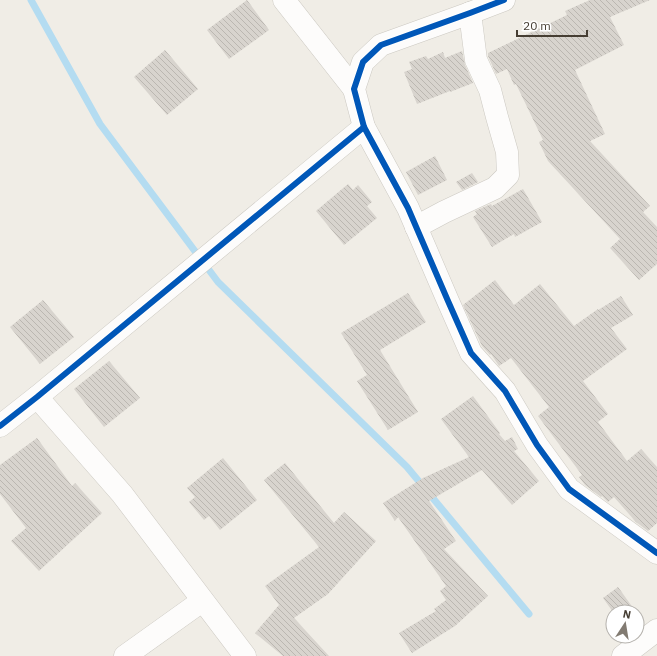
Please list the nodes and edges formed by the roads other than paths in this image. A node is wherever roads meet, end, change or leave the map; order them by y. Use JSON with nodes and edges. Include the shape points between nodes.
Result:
{"nodes":[{"id":1,"x":284,"y":0,"type":"edge"},
{"id":2,"x":504,"y":0,"type":"edge"},
{"id":3,"x":470,"y":13,"type":"junction"},
{"id":4,"x":354,"y":90,"type":"junction"},
{"id":5,"x":364,"y":127,"type":"junction"},
{"id":6,"x":416,"y":227,"type":"junction"},
{"id":7,"x":36,"y":397,"type":"junction"},
{"id":8,"x":0,"y":426,"type":"edge"},
{"id":9,"x":657,"y":553,"type":"edge"},
{"id":10,"x":202,"y":600,"type":"junction"},
{"id":11,"x":657,"y":630,"type":"edge"},
{"id":12,"x":125,"y":656,"type":"edge"},
{"id":13,"x":245,"y":656,"type":"edge"},
{"id":14,"x":622,"y":656,"type":"edge"}],
"edges":[{"from":1,"to":4,"type":"street"},
{"from":2,"to":3,"type":"street"},
{"from":3,"to":4,"type":"street","via":[[381,45],[363,62]]},
{"from":3,"to":6,"type":"street","via":[[476,60],[490,90],[507,152],[508,175],[495,188]]},
{"from":4,"to":5,"type":"street"},
{"from":5,"to":6,"type":"street"},
{"from":5,"to":7,"type":"street"},
{"from":6,"to":9,"type":"street","via":[[471,353],[506,391],[537,445],[569,489]]},
{"from":7,"to":8,"type":"street"},
{"from":7,"to":10,"type":"street","via":[[122,494]]},
{"from":10,"to":12,"type":"street"},
{"from":10,"to":13,"type":"street"},
{"from":11,"to":14,"type":"street"}]}
